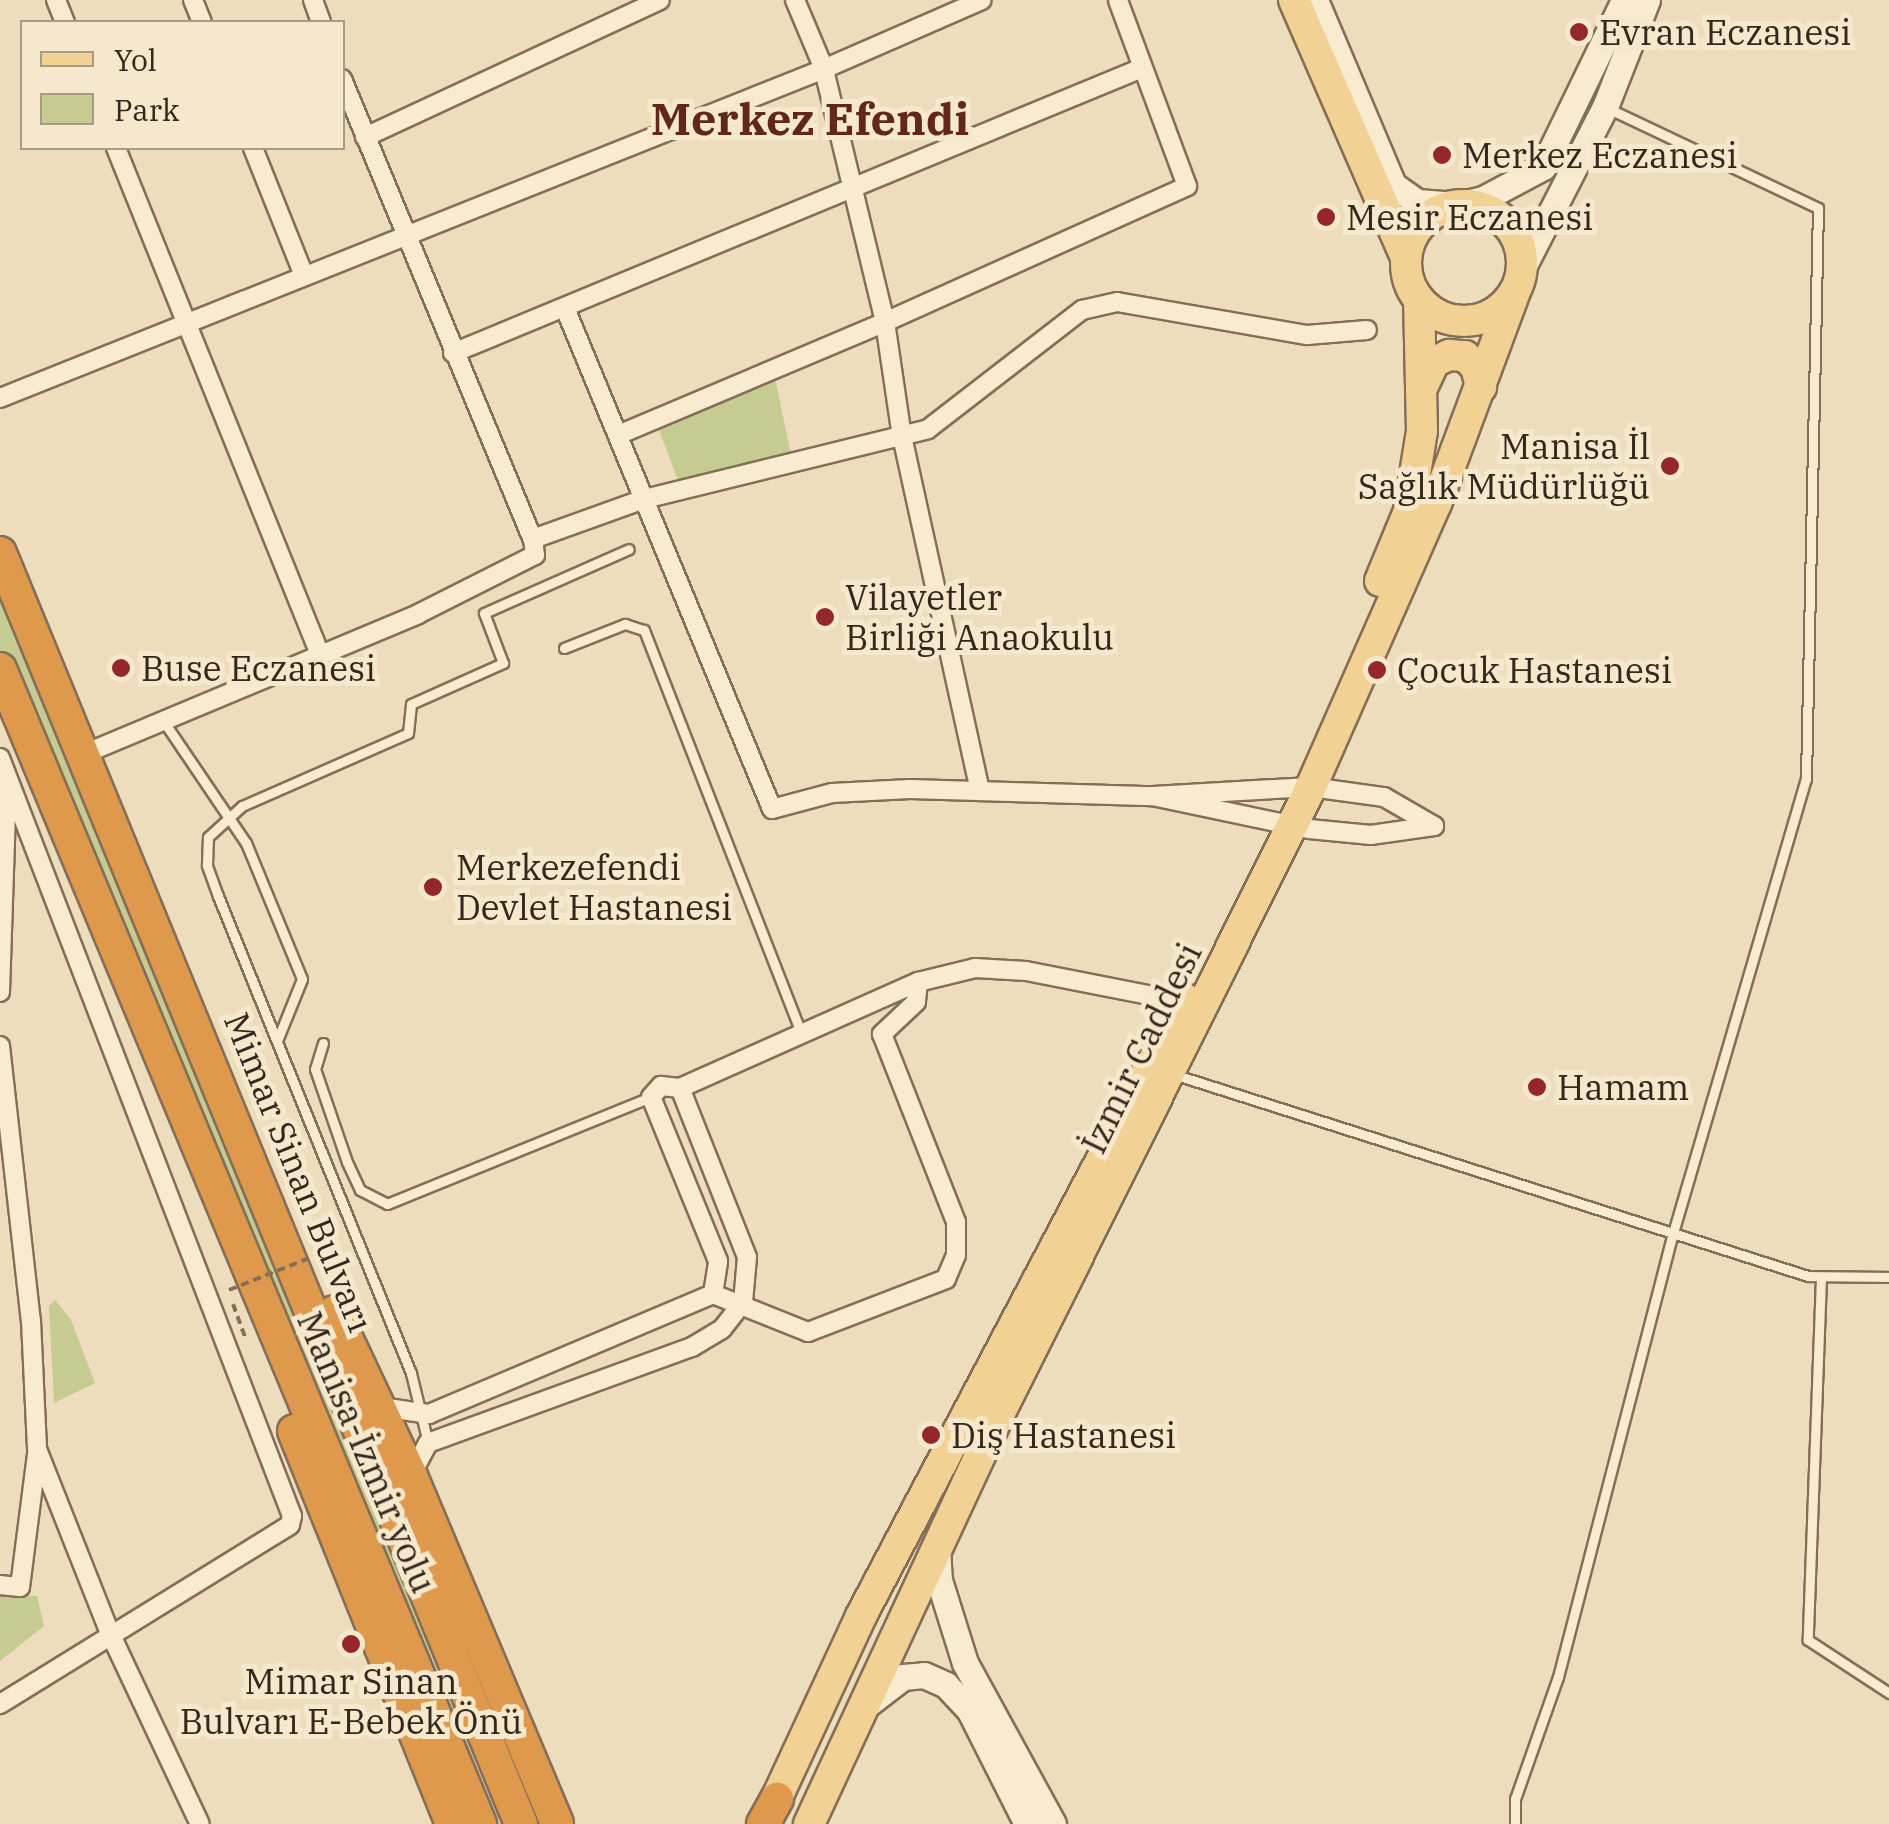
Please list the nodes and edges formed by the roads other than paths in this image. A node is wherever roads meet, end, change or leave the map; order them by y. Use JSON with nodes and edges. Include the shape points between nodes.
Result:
{"nodes":[{"id":1,"x":795,"y":0,"type":"edge"},
{"id":2,"x":982,"y":0,"type":"edge"},
{"id":3,"x":1118,"y":0,"type":"edge"},
{"id":4,"x":1294,"y":0,"type":"edge"},
{"id":5,"x":1315,"y":0,"type":"edge"},
{"id":6,"x":1624,"y":0,"type":"edge"},
{"id":7,"x":1647,"y":0,"type":"edge"},
{"id":8,"x":655,"y":1,"type":"edge"},
{"id":9,"x":1142,"y":68,"type":"junction"},
{"id":10,"x":824,"y":70,"type":"junction"},
{"id":11,"x":345,"y":87,"type":"edge"},
{"id":12,"x":1604,"y":107,"type":"junction"},
{"id":13,"x":364,"y":137,"type":"junction"},
{"id":14,"x":117,"y":150,"type":"edge"},
{"id":15,"x":253,"y":150,"type":"edge"},
{"id":16,"x":851,"y":190,"type":"junction"},
{"id":17,"x":1457,"y":205,"type":"junction"},
{"id":18,"x":402,"y":234,"type":"junction"},
{"id":19,"x":1406,"y":257,"type":"junction"},
{"id":20,"x":303,"y":273,"type":"junction"},
{"id":21,"x":1518,"y":281,"type":"junction"},
{"id":22,"x":1420,"y":302,"type":"junction"},
{"id":23,"x":566,"y":308,"type":"junction"},
{"id":24,"x":186,"y":320,"type":"junction"},
{"id":25,"x":885,"y":322,"type":"junction"},
{"id":26,"x":1367,"y":330,"type":"dead end"},
{"id":27,"x":453,"y":353,"type":"junction"},
{"id":28,"x":1481,"y":387,"type":"junction"},
{"id":29,"x":1421,"y":390,"type":"junction"},
{"id":30,"x":0,"y":398,"type":"edge"},
{"id":31,"x":618,"y":435,"type":"junction"},
{"id":32,"x":902,"y":436,"type":"junction"},
{"id":33,"x":644,"y":499,"type":"junction"},
{"id":34,"x":533,"y":539,"type":"junction"},
{"id":35,"x":629,"y":550,"type":"dead end"},
{"id":36,"x":0,"y":552,"type":"edge"},
{"id":37,"x":564,"y":648,"type":"dead end"},
{"id":38,"x":319,"y":652,"type":"junction"},
{"id":39,"x":0,"y":669,"type":"edge"},
{"id":40,"x":162,"y":720,"type":"junction"},
{"id":41,"x":84,"y":754,"type":"junction"},
{"id":42,"x":0,"y":758,"type":"edge"},
{"id":43,"x":8,"y":777,"type":"junction"},
{"id":44,"x":1303,"y":788,"type":"junction"},
{"id":45,"x":980,"y":791,"type":"junction"},
{"id":46,"x":1153,"y":796,"type":"junction"},
{"id":47,"x":224,"y":818,"type":"junction"},
{"id":48,"x":1285,"y":824,"type":"junction"},
{"id":49,"x":36,"y":851,"type":"junction"},
{"id":50,"x":1,"y":868,"type":"edge"},
{"id":51,"x":918,"y":982,"type":"junction"},
{"id":52,"x":0,"y":992,"type":"edge"},
{"id":53,"x":1193,"y":1006,"type":"junction"},
{"id":54,"x":801,"y":1033,"type":"junction"},
{"id":55,"x":323,"y":1043,"type":"dead end"},
{"id":56,"x":0,"y":1046,"type":"edge"},
{"id":57,"x":276,"y":1046,"type":"junction"},
{"id":58,"x":215,"y":1070,"type":"junction"},
{"id":59,"x":1172,"y":1074,"type":"junction"},
{"id":60,"x":680,"y":1088,"type":"junction"},
{"id":61,"x":652,"y":1097,"type":"junction"},
{"id":62,"x":181,"y":1111,"type":"junction"},
{"id":63,"x":6,"y":1162,"type":"edge"},
{"id":64,"x":1672,"y":1234,"type":"junction"},
{"id":65,"x":1821,"y":1277,"type":"junction"},
{"id":66,"x":1889,"y":1277,"type":"edge"},
{"id":67,"x":714,"y":1294,"type":"junction"},
{"id":68,"x":743,"y":1302,"type":"junction"},
{"id":69,"x":381,"y":1407,"type":"junction"},
{"id":70,"x":422,"y":1415,"type":"junction"},
{"id":71,"x":428,"y":1443,"type":"junction"},
{"id":72,"x":38,"y":1449,"type":"junction"},
{"id":73,"x":411,"y":1476,"type":"junction"},
{"id":74,"x":937,"y":1544,"type":"junction"},
{"id":75,"x":0,"y":1585,"type":"edge"},
{"id":76,"x":110,"y":1631,"type":"junction"},
{"id":77,"x":1889,"y":1693,"type":"edge"},
{"id":78,"x":0,"y":1704,"type":"edge"},
{"id":79,"x":861,"y":1710,"type":"junction"},
{"id":80,"x":768,"y":1815,"type":"edge"},
{"id":81,"x":200,"y":1824,"type":"edge"},
{"id":82,"x":452,"y":1824,"type":"edge"},
{"id":83,"x":480,"y":1824,"type":"edge"},
{"id":84,"x":521,"y":1824,"type":"edge"},
{"id":85,"x":558,"y":1824,"type":"edge"},
{"id":86,"x":808,"y":1824,"type":"edge"},
{"id":87,"x":1027,"y":1824,"type":"edge"},
{"id":88,"x":1053,"y":1824,"type":"edge"},
{"id":89,"x":1516,"y":1824,"type":"edge"}],
"edges":[{"from":1,"to":10,"type":"street"},
{"from":2,"to":10,"type":"street"},
{"from":3,"to":9,"type":"street"},
{"from":4,"to":19,"type":"main road"},
{"from":5,"to":17,"type":"main road","via":[[1393,184],[1417,202]]},
{"from":6,"to":17,"type":"main road","via":[[1543,168],[1484,199]]},
{"from":7,"to":12,"type":"main road","name":"İzmir Caddesi"},
{"from":8,"to":13,"type":"street"},
{"from":9,"to":16,"type":"street"},
{"from":9,"to":25,"type":"street","via":[[1188,186]]},
{"from":10,"to":16,"type":"street"},
{"from":10,"to":18,"type":"street"},
{"from":11,"to":13,"type":"street"},
{"from":12,"to":21,"type":"main road","name":"İzmir Caddesi"},
{"from":12,"to":64,"type":"lane","via":[[1818,208],[1806,779]]},
{"from":13,"to":18,"type":"street"},
{"from":14,"to":24,"type":"street"},
{"from":15,"to":20,"type":"street"},
{"from":16,"to":23,"type":"street"},
{"from":16,"to":25,"type":"street"},
{"from":17,"to":19,"type":"main road","via":[[1419,225]]},
{"from":17,"to":21,"type":"main road","via":[[1502,217],[1521,248]]},
{"from":18,"to":20,"type":"street"},
{"from":18,"to":27,"type":"street"},
{"from":19,"to":22,"type":"main road"},
{"from":20,"to":24,"type":"street"},
{"from":21,"to":22,"type":"main road","via":[[1502,308],[1469,322],[1450,320]]},
{"from":21,"to":28,"type":"main road","name":"İzmir Caddesi"},
{"from":22,"to":29,"type":"main road","name":"İzmir Caddesi"},
{"from":23,"to":27,"type":"street"},
{"from":23,"to":31,"type":"street"},
{"from":24,"to":30,"type":"street"},
{"from":24,"to":38,"type":"street"},
{"from":25,"to":31,"type":"street"},
{"from":25,"to":32,"type":"street"},
{"from":26,"to":32,"type":"street","via":[[1307,335],[1117,302],[1082,310],[950,414]]},
{"from":27,"to":34,"type":"street"},
{"from":28,"to":29,"type":"main road","via":[[1476,367],[1465,356],[1449,355],[1434,362]]},
{"from":28,"to":44,"type":"main road","name":"İzmir Caddesi"},
{"from":29,"to":44,"type":"main road","name":"İzmir Caddesi","via":[[1422,431],[1408,511]]},
{"from":31,"to":33,"type":"street"},
{"from":32,"to":33,"type":"street"},
{"from":32,"to":45,"type":"street"},
{"from":33,"to":34,"type":"street"},
{"from":33,"to":45,"type":"street","via":[[772,808],[832,793]]},
{"from":34,"to":38,"type":"street","via":[[535,555],[418,614]]},
{"from":35,"to":47,"type":"lane","via":[[484,614],[503,663],[411,704],[408,733]]},
{"from":36,"to":41,"type":"highway","name":"Mimar Sinan Bulvarı"},
{"from":37,"to":54,"type":"lane","via":[[625,624],[644,630]]},
{"from":38,"to":40,"type":"street"},
{"from":39,"to":62,"type":"highway"},
{"from":40,"to":41,"type":"street"},
{"from":40,"to":47,"type":"lane","via":[[199,765]]},
{"from":41,"to":58,"type":"highway","name":"Mimar Sinan Bulvarı"},
{"from":42,"to":43,"type":"street"},
{"from":43,"to":49,"type":"street"},
{"from":43,"to":50,"type":"street"},
{"from":44,"to":46,"type":"street"},
{"from":44,"to":48,"type":"main road","name":"İzmir Caddesi"},
{"from":44,"to":48,"type":"street","via":[[1384,797],[1434,826],[1372,835]]},
{"from":45,"to":46,"type":"street"},
{"from":46,"to":48,"type":"street"},
{"from":47,"to":57,"type":"lane","via":[[208,837],[208,865]]},
{"from":47,"to":57,"type":"lane","via":[[246,843],[302,979],[299,997],[279,1024]]},
{"from":48,"to":53,"type":"main road","name":"İzmir Caddesi"},
{"from":49,"to":50,"type":"street","via":[[20,850]]},
{"from":49,"to":76,"type":"street","via":[[292,1516],[290,1525]]},
{"from":50,"to":52,"type":"street"},
{"from":51,"to":53,"type":"street","via":[[975,968],[1092,979]]},
{"from":51,"to":54,"type":"street"},
{"from":51,"to":68,"type":"street","via":[[916,1002],[882,1034],[956,1222],[956,1255],[946,1279],[808,1332]]},
{"from":53,"to":59,"type":"main road","name":"İzmir Caddesi"},
{"from":53,"to":80,"type":"main road","name":"İzmir Caddesi","via":[[861,1616]]},
{"from":54,"to":60,"type":"street"},
{"from":55,"to":61,"type":"lane","via":[[315,1069],[346,1162],[360,1190],[387,1204]]},
{"from":56,"to":63,"type":"street"},
{"from":57,"to":70,"type":"lane"},
{"from":58,"to":69,"type":"highway"},
{"from":58,"to":84,"type":"highway","name":"Mimar Sinan Bulvarı"},
{"from":59,"to":64,"type":"lane"},
{"from":59,"to":74,"type":"main road","name":"İzmir Caddesi"},
{"from":60,"to":61,"type":"street","via":[[661,1086]]},
{"from":60,"to":68,"type":"street","via":[[748,1257]]},
{"from":61,"to":67,"type":"street","via":[[718,1261]]},
{"from":62,"to":82,"type":"highway","via":[[320,1509]]},
{"from":62,"to":83,"type":"highway","name":"Manisa-İzmir yolu"},
{"from":63,"to":72,"type":"street","via":[[31,1321]]},
{"from":64,"to":65,"type":"lane"},
{"from":64,"to":89,"type":"lane","via":[[1558,1677],[1515,1800]]},
{"from":65,"to":66,"type":"lane"},
{"from":65,"to":77,"type":"lane","via":[[1808,1640]]},
{"from":67,"to":68,"type":"street"},
{"from":67,"to":70,"type":"street"},
{"from":68,"to":71,"type":"street","via":[[722,1329],[692,1347]]},
{"from":69,"to":70,"type":"street"},
{"from":69,"to":73,"type":"highway"},
{"from":70,"to":71,"type":"lane"},
{"from":71,"to":73,"type":"street"},
{"from":72,"to":75,"type":"street","via":[[20,1587]]},
{"from":72,"to":76,"type":"street"},
{"from":73,"to":85,"type":"highway"},
{"from":74,"to":79,"type":"main road","name":"İzmir Caddesi"},
{"from":74,"to":88,"type":"main road","via":[[939,1580],[965,1664]]},
{"from":76,"to":78,"type":"street"},
{"from":76,"to":81,"type":"street"},
{"from":79,"to":86,"type":"main road","name":"İzmir Caddesi"},
{"from":79,"to":87,"type":"main road","via":[[903,1676],[924,1675],[946,1685],[970,1711]]}]}
